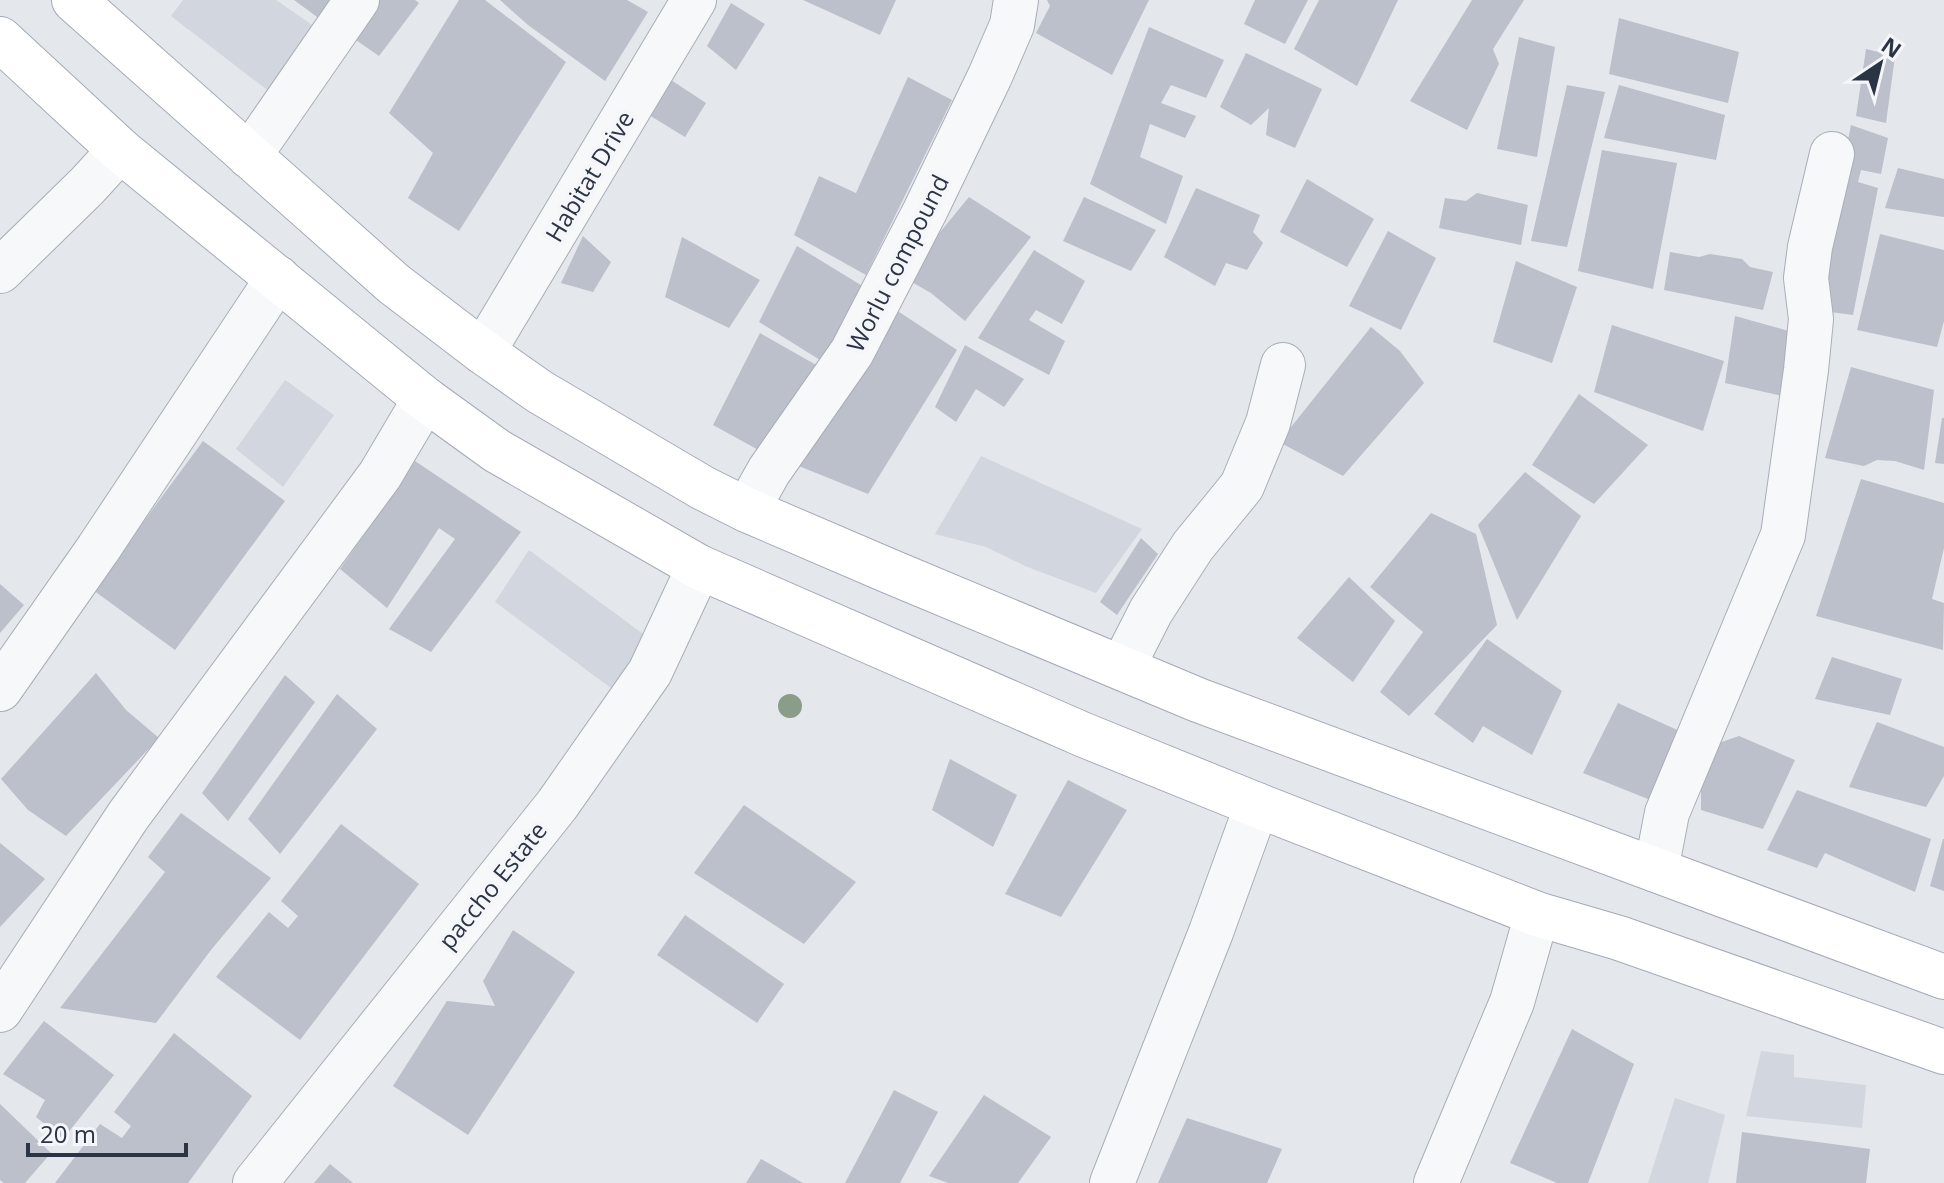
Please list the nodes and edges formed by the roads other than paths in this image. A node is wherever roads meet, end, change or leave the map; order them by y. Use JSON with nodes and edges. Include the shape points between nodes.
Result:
{"nodes":[{"id":1,"x":74,"y":0,"type":"edge"},
{"id":2,"x":357,"y":0,"type":"edge"},
{"id":3,"x":694,"y":0,"type":"edge"},
{"id":4,"x":1016,"y":0,"type":"edge"},
{"id":5,"x":0,"y":39,"type":"edge"},
{"id":6,"x":120,"y":150,"type":"junction"},
{"id":7,"x":1832,"y":154,"type":"dead end"},
{"id":8,"x":249,"y":156,"type":"junction"},
{"id":9,"x":0,"y":271,"type":"edge"},
{"id":10,"x":278,"y":278,"type":"junction"},
{"id":11,"x":483,"y":352,"type":"junction"},
{"id":12,"x":1283,"y":365,"type":"dead end"},
{"id":13,"x":425,"y":399,"type":"junction"},
{"id":14,"x":747,"y":510,"type":"junction"},
{"id":15,"x":699,"y":567,"type":"junction"},
{"id":16,"x":1122,"y":668,"type":"junction"},
{"id":17,"x":0,"y":689,"type":"edge"},
{"id":18,"x":1257,"y":805,"type":"junction"},
{"id":19,"x":1656,"y":870,"type":"junction"},
{"id":20,"x":1537,"y":914,"type":"junction"},
{"id":21,"x":1944,"y":977,"type":"edge"},
{"id":22,"x":0,"y":1010,"type":"edge"},
{"id":23,"x":1944,"y":1052,"type":"edge"},
{"id":24,"x":255,"y":1183,"type":"edge"},
{"id":25,"x":1112,"y":1183,"type":"edge"},
{"id":26,"x":1436,"y":1183,"type":"edge"}],
"edges":[{"from":1,"to":8,"type":"main road"},
{"from":2,"to":8,"type":"street"},
{"from":3,"to":11,"type":"street","name":"Habitat Drive"},
{"from":4,"to":14,"type":"street","name":"Worlu compound","via":[[1012,25],[990,76],[852,352]]},
{"from":5,"to":6,"type":"main road"},
{"from":6,"to":9,"type":"street"},
{"from":6,"to":10,"type":"main road"},
{"from":7,"to":19,"type":"street","via":[[1806,278],[1811,319],[1783,535],[1667,813]]},
{"from":8,"to":11,"type":"main road","via":[[394,284]]},
{"from":10,"to":13,"type":"main road"},
{"from":10,"to":17,"type":"street"},
{"from":11,"to":14,"type":"main road","via":[[540,392]]},
{"from":12,"to":16,"type":"street","via":[[1268,423],[1242,486],[1193,546]]},
{"from":13,"to":15,"type":"main road","via":[[497,451]]},
{"from":13,"to":22,"type":"street","via":[[380,475],[128,816]]},
{"from":14,"to":16,"type":"main road"},
{"from":15,"to":18,"type":"main road"},
{"from":15,"to":24,"type":"street","name":"paccho Estate","via":[[650,672],[557,805]]},
{"from":16,"to":19,"type":"main road"},
{"from":18,"to":20,"type":"main road"},
{"from":18,"to":25,"type":"street"},
{"from":19,"to":21,"type":"main road"},
{"from":20,"to":23,"type":"main road"},
{"from":20,"to":26,"type":"street","via":[[1512,1002]]}]}
